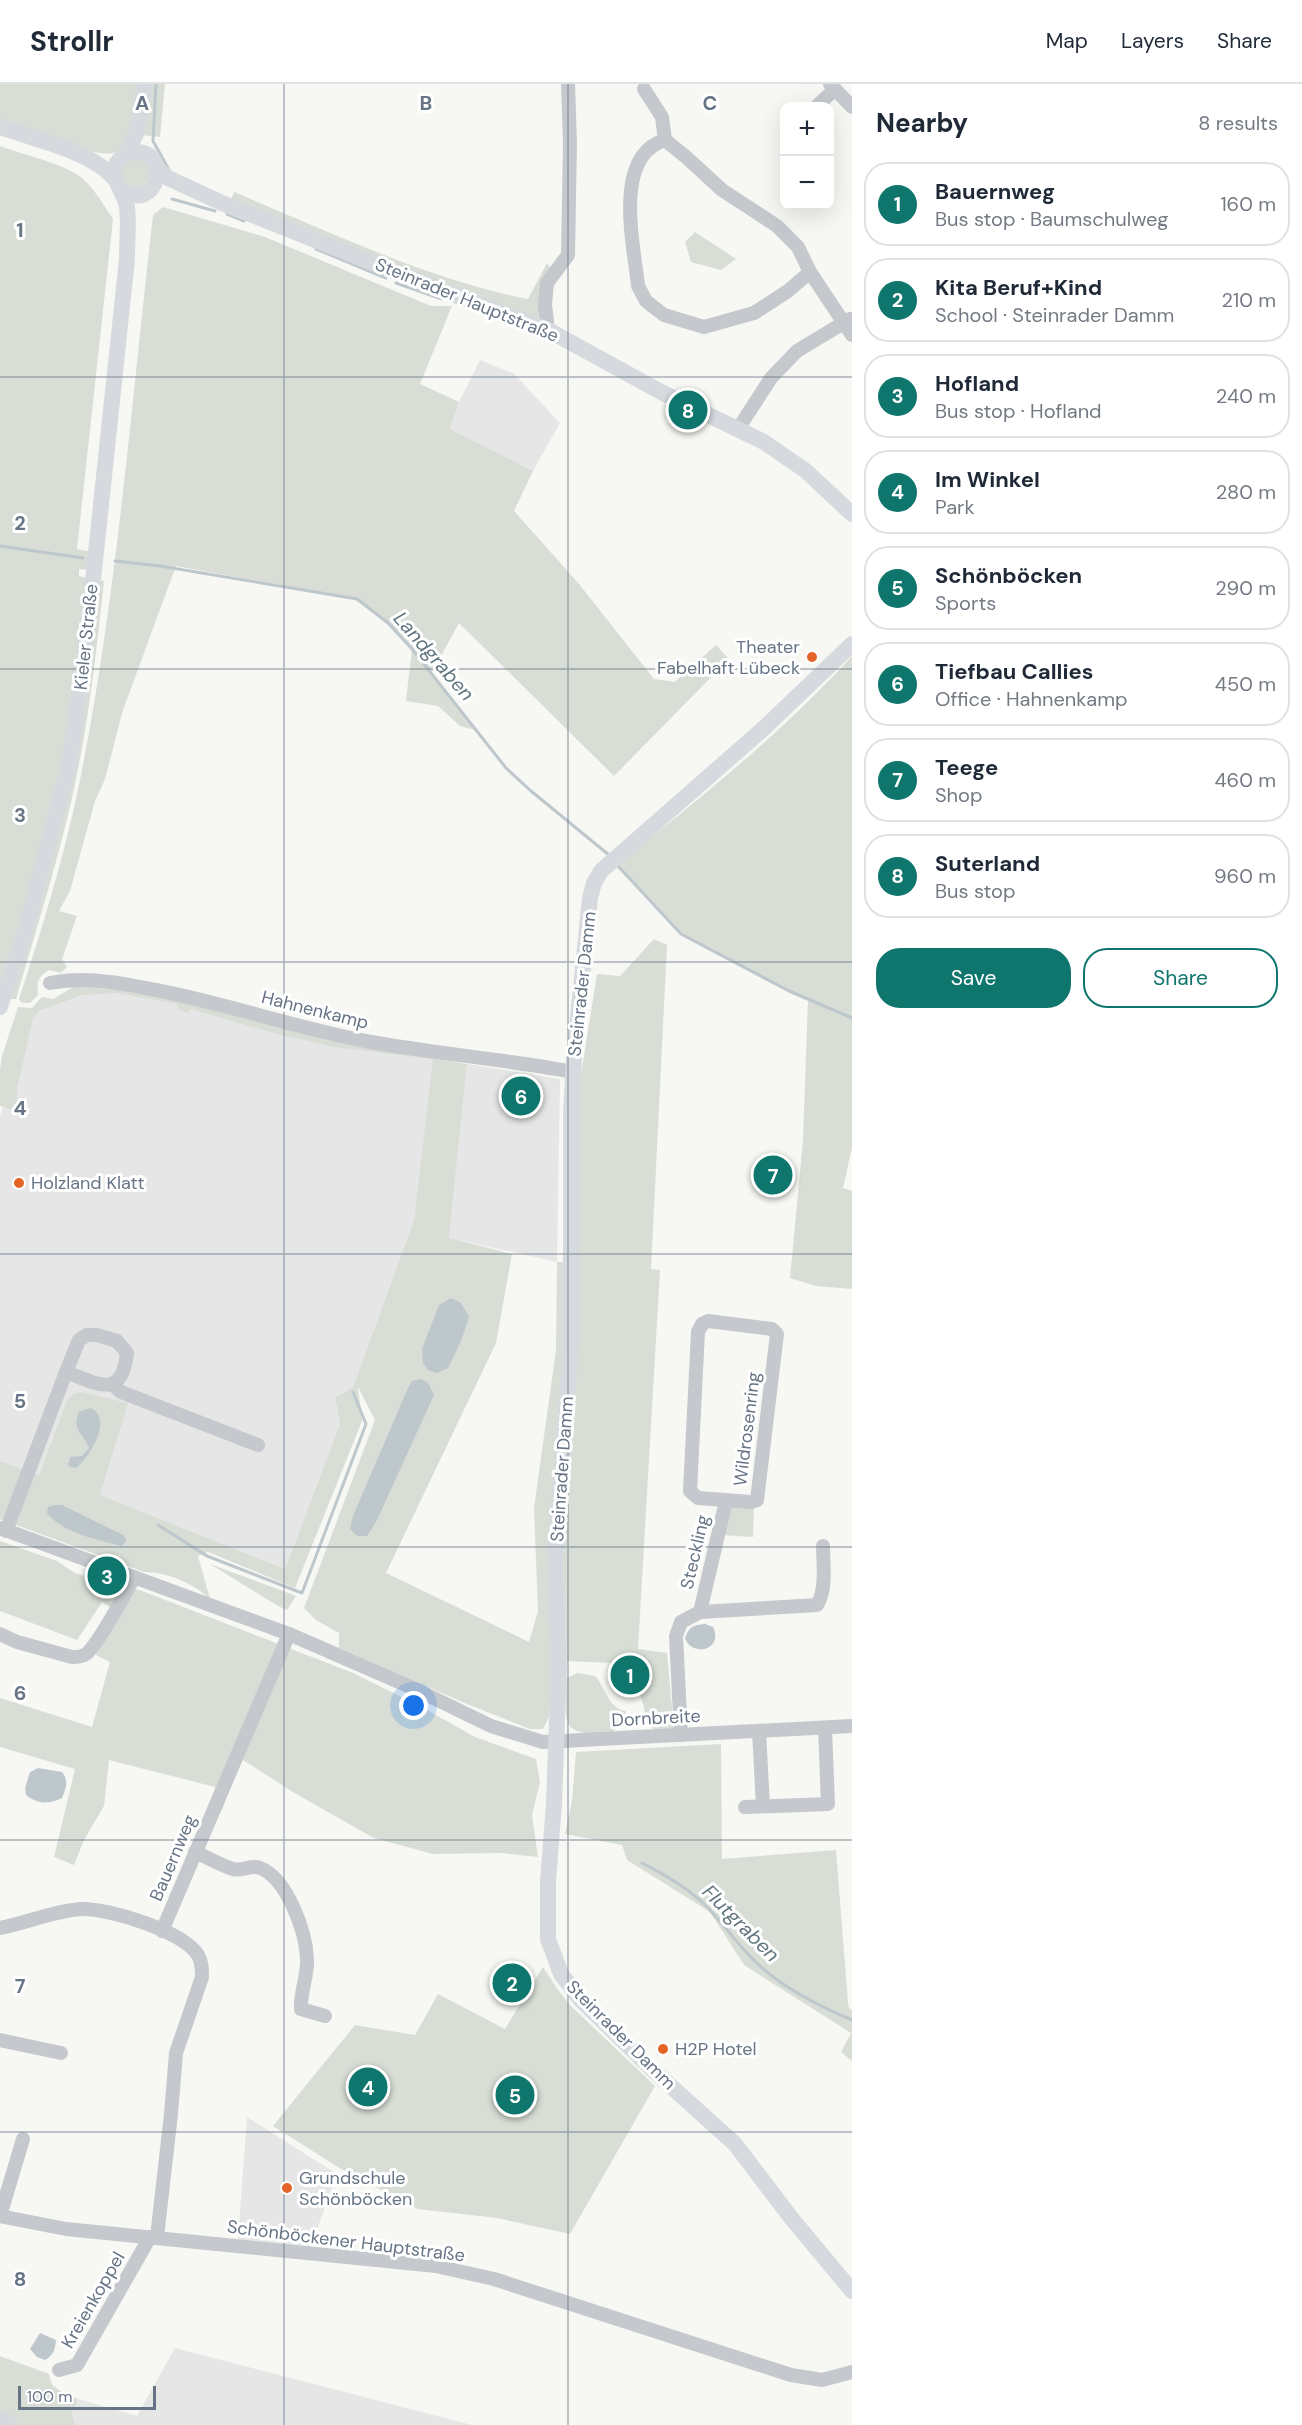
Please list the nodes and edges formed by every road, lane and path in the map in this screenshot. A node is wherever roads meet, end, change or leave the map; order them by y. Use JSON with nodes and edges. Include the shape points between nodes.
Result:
{"nodes":[{"id":1,"x":568,"y":84,"type":"edge"},
{"id":2,"x":832,"y":87,"type":"edge"},
{"id":3,"x":144,"y":89,"type":"edge"},
{"id":4,"x":644,"y":89,"type":"dead end"},
{"id":5,"x":820,"y":102,"type":"edge"},
{"id":6,"x":852,"y":107,"type":"edge"},
{"id":7,"x":0,"y":127,"type":"edge"},
{"id":8,"x":664,"y":140,"type":"junction"},
{"id":9,"x":72,"y":152,"type":"junction"},
{"id":10,"x":124,"y":156,"type":"junction"},
{"id":11,"x":153,"y":162,"type":"junction"},
{"id":12,"x":118,"y":184,"type":"junction"},
{"id":13,"x":149,"y":191,"type":"junction"},
{"id":14,"x":222,"y":203,"type":"junction"},
{"id":15,"x":127,"y":259,"type":"junction"},
{"id":16,"x":810,"y":272,"type":"junction"},
{"id":17,"x":848,"y":320,"type":"edge"},
{"id":18,"x":548,"y":330,"type":"junction"},
{"id":19,"x":852,"y":335,"type":"edge"},
{"id":20,"x":738,"y":429,"type":"junction"},
{"id":21,"x":852,"y":513,"type":"edge"},
{"id":22,"x":852,"y":644,"type":"edge"},
{"id":23,"x":50,"y":982,"type":"dead end"},
{"id":24,"x":0,"y":1007,"type":"edge"},
{"id":25,"x":573,"y":1072,"type":"junction"},
{"id":26,"x":66,"y":1372,"type":"junction"},
{"id":27,"x":113,"y":1385,"type":"junction"},
{"id":28,"x":258,"y":1446,"type":"dead end"},
{"id":29,"x":726,"y":1501,"type":"junction"},
{"id":30,"x":3,"y":1530,"type":"edge"},
{"id":31,"x":823,"y":1546,"type":"dead end"},
{"id":32,"x":134,"y":1577,"type":"junction"},
{"id":33,"x":700,"y":1612,"type":"junction"},
{"id":34,"x":0,"y":1634,"type":"edge"},
{"id":35,"x":289,"y":1634,"type":"junction"},
{"id":36,"x":852,"y":1726,"type":"edge"},
{"id":37,"x":825,"y":1728,"type":"junction"},
{"id":38,"x":759,"y":1731,"type":"junction"},
{"id":39,"x":681,"y":1735,"type":"junction"},
{"id":40,"x":555,"y":1742,"type":"junction"},
{"id":41,"x":763,"y":1806,"type":"junction"},
{"id":42,"x":745,"y":1807,"type":"dead end"},
{"id":43,"x":195,"y":1852,"type":"junction"},
{"id":44,"x":0,"y":1928,"type":"edge"},
{"id":45,"x":162,"y":1931,"type":"junction"},
{"id":46,"x":325,"y":2016,"type":"dead end"},
{"id":47,"x":0,"y":2040,"type":"edge"},
{"id":48,"x":61,"y":2052,"type":"dead end"},
{"id":49,"x":22,"y":2139,"type":"dead end"},
{"id":50,"x":0,"y":2216,"type":"edge"},
{"id":51,"x":153,"y":2237,"type":"junction"},
{"id":52,"x":852,"y":2291,"type":"edge"},
{"id":53,"x":59,"y":2370,"type":"dead end"},
{"id":54,"x":852,"y":2372,"type":"edge"},
{"id":55,"x":0,"y":2420,"type":"edge"},
{"id":56,"x":7,"y":2425,"type":"edge"}],
"edges":[{"from":1,"to":18,"type":"street","via":[[568,255],[547,283]]},
{"from":2,"to":5,"type":"street"},
{"from":2,"to":6,"type":"street"},
{"from":3,"to":10,"type":"main road","via":[[134,140]]},
{"from":3,"to":11,"type":"main road","via":[[145,140]]},
{"from":4,"to":8,"type":"street","via":[[662,117]]},
{"from":7,"to":9,"type":"main road"},
{"from":8,"to":16,"type":"street","via":[[722,190],[777,226],[798,247]]},
{"from":8,"to":16,"type":"street","via":[[645,151],[634,167],[630,185],[638,286],[646,301],[664,315],[704,327],[754,313]]},
{"from":9,"to":10,"type":"main road","via":[[105,158]]},
{"from":9,"to":12,"type":"main road","via":[[101,166]]},
{"from":10,"to":11,"type":"main road","via":[[139,152]]},
{"from":10,"to":12,"type":"main road","via":[[114,168]]},
{"from":11,"to":13,"type":"main road","via":[[157,179]]},
{"from":11,"to":14,"type":"main road","name":"Steinrader Hauptstraße","via":[[168,178]]},
{"from":12,"to":13,"type":"main road","via":[[132,195]]},
{"from":12,"to":15,"type":"main road","name":"Kieler Straße","via":[[127,208]]},
{"from":13,"to":14,"type":"main road","name":"Steinrader Hauptstraße","via":[[164,188]]},
{"from":13,"to":15,"type":"main road","name":"Kieler Straße","via":[[138,207]]},
{"from":14,"to":18,"type":"main road","name":"Steinrader Hauptstraße"},
{"from":15,"to":24,"type":"main road","name":"Kieler Straße","via":[[86,646],[69,765],[23,939]]},
{"from":16,"to":17,"type":"street"},
{"from":17,"to":19,"type":"street"},
{"from":17,"to":20,"type":"street","via":[[797,351],[771,378]]},
{"from":18,"to":20,"type":"main road","name":"Steinrader Hauptstraße"},
{"from":20,"to":21,"type":"main road","name":"Steinrader Hauptstraße","via":[[806,471]]},
{"from":22,"to":25,"type":"main road","name":"Steinrader Damm","via":[[763,729],[601,871],[590,898]]},
{"from":23,"to":25,"type":"street","name":"Hahnenkamp","via":[[82,979],[129,985],[367,1041]]},
{"from":25,"to":40,"type":"main road","name":"Steinrader Damm","via":[[572,1341],[555,1562],[559,1664]]},
{"from":26,"to":27,"type":"street","via":[[104,1386]]},
{"from":26,"to":27,"type":"street","via":[[79,1340],[97,1335],[117,1341],[127,1353],[120,1378]]},
{"from":26,"to":30,"type":"street"},
{"from":27,"to":28,"type":"street"},
{"from":29,"to":29,"type":"street","name":"Wildrosenring","via":[[757,1500],[777,1334],[772,1329],[708,1320],[698,1332],[690,1491],[698,1498]]},
{"from":29,"to":33,"type":"street","name":"Steckling"},
{"from":30,"to":32,"type":"street","name":"Dornbreite"},
{"from":31,"to":33,"type":"street","via":[[818,1605]]},
{"from":32,"to":34,"type":"street","via":[[87,1654],[72,1657]]},
{"from":32,"to":35,"type":"street","name":"Dornbreite"},
{"from":33,"to":39,"type":"street","via":[[681,1622],[676,1636]]},
{"from":35,"to":40,"type":"street","name":"Dornbreite","via":[[491,1726]]},
{"from":35,"to":43,"type":"street","name":"Bauernweg"},
{"from":36,"to":37,"type":"street","name":"Dornbreite"},
{"from":37,"to":38,"type":"street","name":"Dornbreite"},
{"from":37,"to":41,"type":"street","via":[[828,1804]]},
{"from":38,"to":39,"type":"street","name":"Dornbreite"},
{"from":38,"to":41,"type":"street"},
{"from":39,"to":40,"type":"street","name":"Dornbreite"},
{"from":40,"to":52,"type":"main road","name":"Steinrader Damm","via":[[547,1930],[550,1950],[561,1974],[597,2016],[735,2144]]},
{"from":41,"to":42,"type":"street"},
{"from":43,"to":45,"type":"street","name":"Bauernweg"},
{"from":43,"to":46,"type":"street","via":[[234,1869],[261,1868],[276,1882],[301,1924],[307,1960],[301,2009]]},
{"from":44,"to":45,"type":"street","via":[[58,1912],[98,1909]]},
{"from":45,"to":51,"type":"street","via":[[190,1946],[202,1966],[199,1988],[176,2053]]},
{"from":47,"to":48,"type":"street"},
{"from":49,"to":50,"type":"street"},
{"from":50,"to":51,"type":"street","name":"Schönböckener Hauptstraße","via":[[66,2229]]},
{"from":51,"to":53,"type":"street","name":"Kreienkoppel","via":[[77,2365]]},
{"from":51,"to":54,"type":"street","name":"Schönböckener Hauptstraße","via":[[436,2266],[494,2279],[791,2375],[822,2380]]},
{"from":55,"to":56,"type":"highway"}]}
